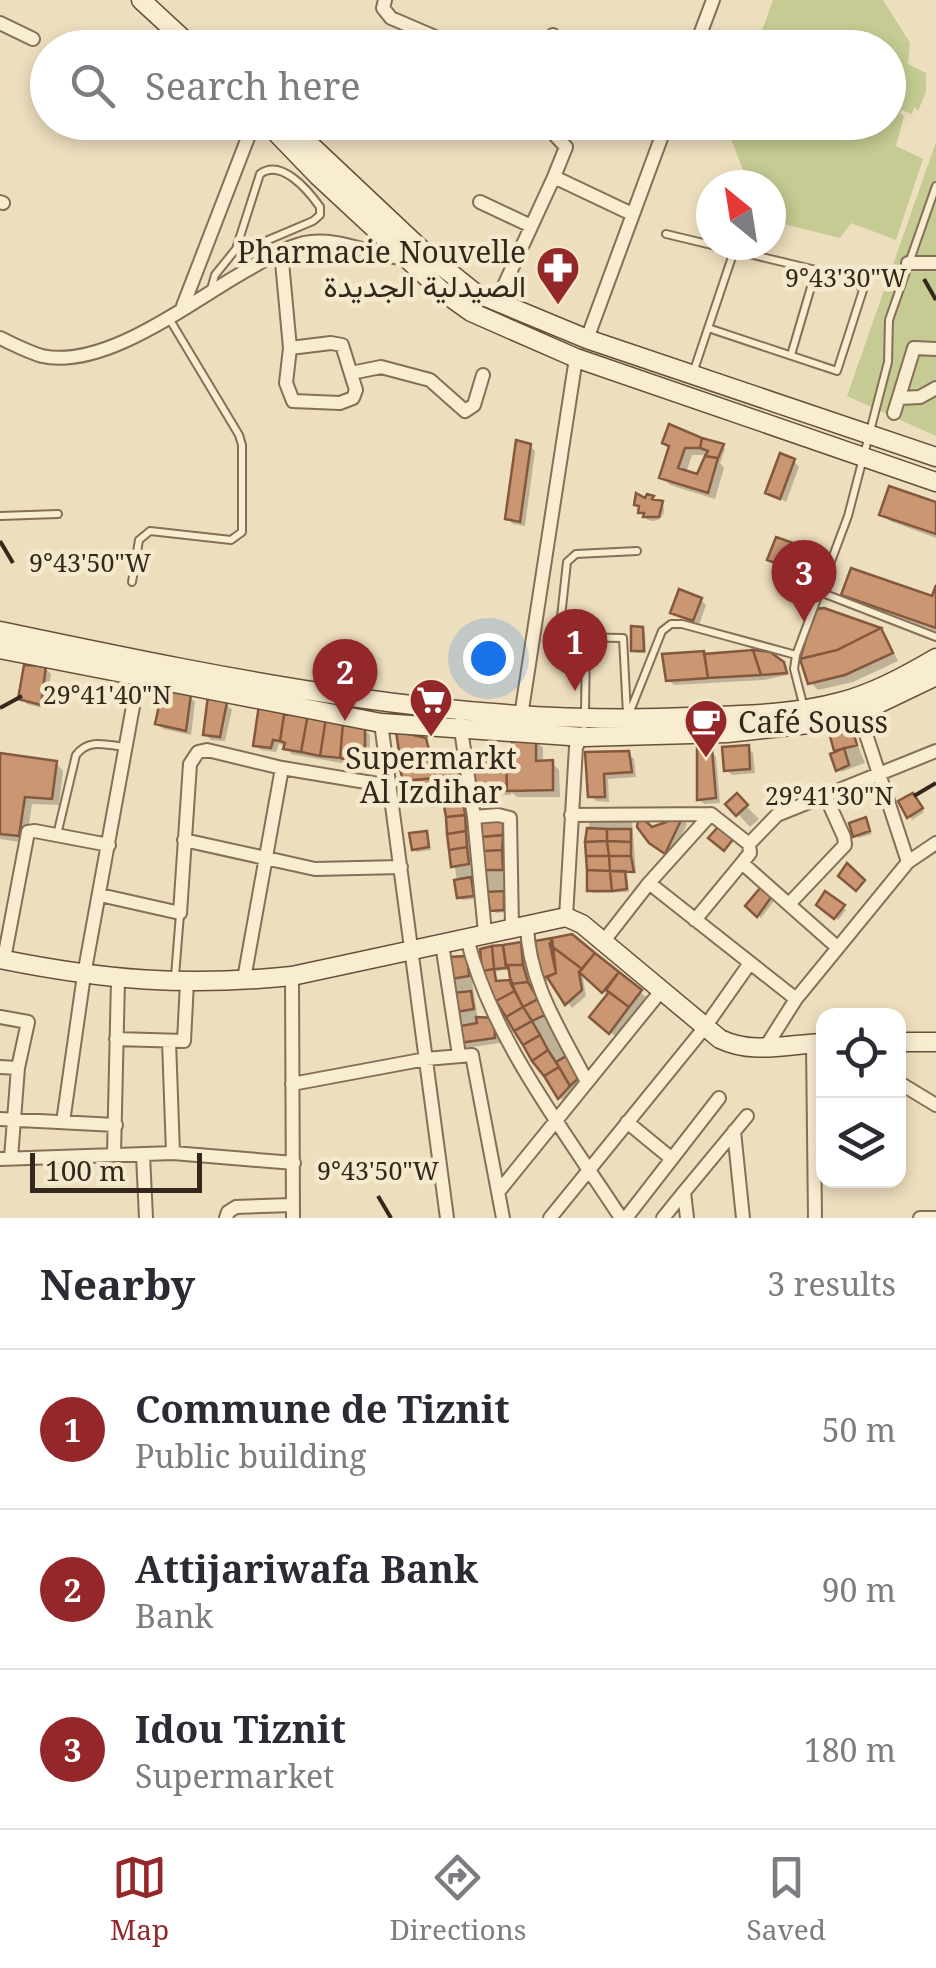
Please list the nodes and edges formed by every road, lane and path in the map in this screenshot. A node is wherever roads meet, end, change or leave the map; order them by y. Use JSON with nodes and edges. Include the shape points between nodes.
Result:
{"nodes":[{"id":1,"x":142,"y":0,"type":"edge"},
{"id":2,"x":385,"y":0,"type":"edge"},
{"id":3,"x":714,"y":0,"type":"edge"},
{"id":4,"x":0,"y":23,"type":"edge"},
{"id":5,"x":174,"y":30,"type":"edge"},
{"id":6,"x":419,"y":30,"type":"edge"},
{"id":7,"x":702,"y":30,"type":"edge"},
{"id":8,"x":30,"y":38,"type":"edge"},
{"id":9,"x":247,"y":140,"type":"edge"},
{"id":10,"x":286,"y":140,"type":"edge"},
{"id":11,"x":303,"y":140,"type":"edge"},
{"id":12,"x":560,"y":140,"type":"edge"},
{"id":13,"x":660,"y":140,"type":"edge"},
{"id":14,"x":554,"y":177,"type":"junction"},
{"id":15,"x":936,"y":186,"type":"edge"},
{"id":16,"x":480,"y":202,"type":"dead end"},
{"id":17,"x":632,"y":214,"type":"junction"},
{"id":18,"x":531,"y":226,"type":"junction"},
{"id":19,"x":666,"y":234,"type":"dead end"},
{"id":20,"x":696,"y":242,"type":"edge"},
{"id":21,"x":236,"y":249,"type":"junction"},
{"id":22,"x":281,"y":251,"type":"junction"},
{"id":23,"x":416,"y":256,"type":"junction"},
{"id":24,"x":731,"y":260,"type":"edge"},
{"id":25,"x":773,"y":260,"type":"edge"},
{"id":26,"x":908,"y":263,"type":"junction"},
{"id":27,"x":936,"y":263,"type":"edge"},
{"id":28,"x":816,"y":270,"type":"junction"},
{"id":29,"x":211,"y":290,"type":"junction"},
{"id":30,"x":496,"y":303,"type":"junction"},
{"id":31,"x":183,"y":306,"type":"junction"},
{"id":32,"x":169,"y":318,"type":"junction"},
{"id":33,"x":708,"y":328,"type":"junction"},
{"id":34,"x":0,"y":338,"type":"edge"},
{"id":35,"x":587,"y":339,"type":"junction"},
{"id":36,"x":290,"y":348,"type":"junction"},
{"id":37,"x":936,"y":349,"type":"edge"},
{"id":38,"x":792,"y":355,"type":"junction"},
{"id":39,"x":576,"y":358,"type":"junction"},
{"id":40,"x":351,"y":373,"type":"junction"},
{"id":41,"x":482,"y":375,"type":"dead end"},
{"id":42,"x":692,"y":375,"type":"junction"},
{"id":43,"x":936,"y":388,"type":"edge"},
{"id":44,"x":686,"y":395,"type":"junction"},
{"id":45,"x":899,"y":398,"type":"junction"},
{"id":46,"x":894,"y":413,"type":"dead end"},
{"id":47,"x":868,"y":434,"type":"junction"},
{"id":48,"x":862,"y":454,"type":"junction"},
{"id":49,"x":936,"y":458,"type":"edge"},
{"id":50,"x":936,"y":482,"type":"edge"},
{"id":51,"x":58,"y":514,"type":"dead end"},
{"id":52,"x":0,"y":516,"type":"edge"},
{"id":53,"x":637,"y":551,"type":"dead end"},
{"id":54,"x":132,"y":582,"type":"dead end"},
{"id":55,"x":820,"y":592,"type":"junction"},
{"id":56,"x":0,"y":630,"type":"edge"},
{"id":57,"x":586,"y":636,"type":"junction"},
{"id":58,"x":564,"y":637,"type":"junction"},
{"id":59,"x":936,"y":638,"type":"edge"},
{"id":60,"x":33,"y":647,"type":"junction"},
{"id":61,"x":0,"y":649,"type":"edge"},
{"id":62,"x":796,"y":655,"type":"junction"},
{"id":63,"x":936,"y":658,"type":"edge"},
{"id":64,"x":140,"y":669,"type":"junction"},
{"id":65,"x":585,"y":670,"type":"junction"},
{"id":66,"x":936,"y":676,"type":"edge"},
{"id":67,"x":342,"y":695,"type":"junction"},
{"id":68,"x":804,"y":709,"type":"junction"},
{"id":69,"x":859,"y":713,"type":"junction"},
{"id":70,"x":338,"y":715,"type":"junction"},
{"id":71,"x":521,"y":716,"type":"junction"},
{"id":72,"x":459,"y":717,"type":"junction"},
{"id":73,"x":626,"y":720,"type":"junction"},
{"id":74,"x":381,"y":723,"type":"junction"},
{"id":75,"x":577,"y":732,"type":"junction"},
{"id":76,"x":126,"y":747,"type":"junction"},
{"id":77,"x":936,"y":751,"type":"edge"},
{"id":78,"x":282,"y":768,"type":"junction"},
{"id":79,"x":880,"y":774,"type":"junction"},
{"id":80,"x":390,"y":786,"type":"junction"},
{"id":81,"x":825,"y":795,"type":"junction"},
{"id":82,"x":571,"y":814,"type":"junction"},
{"id":83,"x":712,"y":814,"type":"junction"},
{"id":84,"x":474,"y":816,"type":"junction"},
{"id":85,"x":57,"y":835,"type":"junction"},
{"id":86,"x":184,"y":840,"type":"junction"},
{"id":87,"x":749,"y":844,"type":"junction"},
{"id":88,"x":109,"y":845,"type":"junction"},
{"id":89,"x":934,"y":846,"type":"edge"},
{"id":90,"x":265,"y":859,"type":"junction"},
{"id":91,"x":908,"y":862,"type":"junction"},
{"id":92,"x":742,"y":863,"type":"junction"},
{"id":93,"x":401,"y":867,"type":"junction"},
{"id":94,"x":649,"y":883,"type":"junction"},
{"id":95,"x":100,"y":895,"type":"junction"},
{"id":96,"x":789,"y":904,"type":"junction"},
{"id":97,"x":180,"y":913,"type":"junction"},
{"id":98,"x":566,"y":917,"type":"junction"},
{"id":99,"x":696,"y":920,"type":"junction"},
{"id":100,"x":519,"y":925,"type":"junction"},
{"id":101,"x":476,"y":936,"type":"junction"},
{"id":102,"x":603,"y":942,"type":"junction"},
{"id":103,"x":442,"y":944,"type":"junction"},
{"id":104,"x":837,"y":947,"type":"junction"},
{"id":105,"x":412,"y":951,"type":"junction"},
{"id":106,"x":2,"y":959,"type":"edge"},
{"id":107,"x":750,"y":963,"type":"junction"},
{"id":108,"x":84,"y":975,"type":"junction"},
{"id":109,"x":292,"y":976,"type":"junction"},
{"id":110,"x":118,"y":980,"type":"junction"},
{"id":111,"x":244,"y":980,"type":"junction"},
{"id":112,"x":181,"y":982,"type":"junction"},
{"id":113,"x":661,"y":991,"type":"junction"},
{"id":114,"x":796,"y":999,"type":"junction"},
{"id":115,"x":0,"y":1018,"type":"edge"},
{"id":116,"x":705,"y":1026,"type":"junction"},
{"id":117,"x":116,"y":1039,"type":"junction"},
{"id":118,"x":169,"y":1042,"type":"junction"},
{"id":119,"x":906,"y":1042,"type":"edge"},
{"id":120,"x":936,"y":1042,"type":"edge"},
{"id":121,"x":816,"y":1043,"type":"edge"},
{"id":122,"x":765,"y":1048,"type":"junction"},
{"id":123,"x":459,"y":1055,"type":"junction"},
{"id":124,"x":426,"y":1058,"type":"junction"},
{"id":125,"x":0,"y":1067,"type":"edge"},
{"id":126,"x":18,"y":1068,"type":"junction"},
{"id":127,"x":587,"y":1082,"type":"junction"},
{"id":128,"x":292,"y":1084,"type":"junction"},
{"id":129,"x":906,"y":1087,"type":"edge"},
{"id":130,"x":719,"y":1098,"type":"dead end"},
{"id":131,"x":817,"y":1098,"type":"edge"},
{"id":132,"x":936,"y":1105,"type":"edge"},
{"id":133,"x":747,"y":1116,"type":"dead end"},
{"id":134,"x":556,"y":1118,"type":"junction"},
{"id":135,"x":6,"y":1119,"type":"edge"},
{"id":136,"x":63,"y":1122,"type":"junction"},
{"id":137,"x":627,"y":1122,"type":"junction"},
{"id":138,"x":116,"y":1125,"type":"junction"},
{"id":139,"x":734,"y":1131,"type":"junction"},
{"id":140,"x":174,"y":1153,"type":"junction"},
{"id":141,"x":114,"y":1154,"type":"junction"},
{"id":142,"x":143,"y":1155,"type":"junction"},
{"id":143,"x":672,"y":1158,"type":"junction"},
{"id":144,"x":6,"y":1159,"type":"edge"},
{"id":145,"x":294,"y":1164,"type":"junction"},
{"id":146,"x":590,"y":1169,"type":"junction"},
{"id":147,"x":499,"y":1191,"type":"junction"},
{"id":148,"x":684,"y":1192,"type":"junction"},
{"id":149,"x":293,"y":1212,"type":"edge"},
{"id":150,"x":146,"y":1218,"type":"edge"},
{"id":151,"x":226,"y":1218,"type":"edge"},
{"id":152,"x":448,"y":1218,"type":"edge"},
{"id":153,"x":503,"y":1218,"type":"edge"},
{"id":154,"x":550,"y":1218,"type":"edge"},
{"id":155,"x":624,"y":1218,"type":"edge"},
{"id":156,"x":663,"y":1218,"type":"edge"},
{"id":157,"x":688,"y":1218,"type":"edge"},
{"id":158,"x":743,"y":1218,"type":"edge"},
{"id":159,"x":816,"y":1218,"type":"edge"},
{"id":160,"x":920,"y":1218,"type":"edge"},
{"id":161,"x":936,"y":1218,"type":"edge"}],
"edges":[{"from":1,"to":5,"type":"street"},
{"from":2,"to":6,"type":"street","via":[[391,18]]},
{"from":3,"to":7,"type":"street"},
{"from":4,"to":8,"type":"street"},
{"from":9,"to":31,"type":"street"},
{"from":10,"to":23,"type":"street"},
{"from":11,"to":23,"type":"street"},
{"from":12,"to":14,"type":"street","via":[[566,147]]},
{"from":13,"to":17,"type":"street"},
{"from":14,"to":17,"type":"street"},
{"from":14,"to":18,"type":"street"},
{"from":15,"to":26,"type":"lane"},
{"from":16,"to":18,"type":"street"},
{"from":17,"to":35,"type":"street"},
{"from":18,"to":30,"type":"street"},
{"from":19,"to":20,"type":"lane"},
{"from":21,"to":21,"type":"lane","via":[[313,221],[320,208],[284,172],[265,169]]},
{"from":21,"to":29,"type":"lane"},
{"from":22,"to":23,"type":"street","via":[[324,240],[378,255]]},
{"from":22,"to":29,"type":"street"},
{"from":22,"to":36,"type":"street"},
{"from":23,"to":30,"type":"street"},
{"from":23,"to":39,"type":"street","via":[[442,292],[471,312]]},
{"from":24,"to":33,"type":"lane"},
{"from":25,"to":28,"type":"lane"},
{"from":26,"to":27,"type":"street"},
{"from":26,"to":47,"type":"lane","via":[[889,320],[888,362]]},
{"from":28,"to":38,"type":"lane"},
{"from":28,"to":38,"type":"lane","via":[[864,287],[837,370]]},
{"from":29,"to":31,"type":"street"},
{"from":30,"to":35,"type":"street"},
{"from":31,"to":32,"type":"street"},
{"from":32,"to":34,"type":"street","via":[[104,350],[61,357]]},
{"from":32,"to":54,"type":"lane","via":[[242,445],[242,532],[231,540],[144,534]]},
{"from":33,"to":38,"type":"lane"},
{"from":33,"to":42,"type":"lane"},
{"from":35,"to":42,"type":"street"},
{"from":36,"to":40,"type":"street","via":[[339,344]]},
{"from":36,"to":40,"type":"street","via":[[287,390],[296,402],[351,400]]},
{"from":37,"to":45,"type":"street","via":[[914,348]]},
{"from":39,"to":44,"type":"street"},
{"from":39,"to":71,"type":"street"},
{"from":40,"to":41,"type":"street","via":[[382,367],[430,380],[466,411]]},
{"from":42,"to":44,"type":"street"},
{"from":42,"to":47,"type":"street"},
{"from":43,"to":45,"type":"street"},
{"from":44,"to":48,"type":"street"},
{"from":45,"to":46,"type":"street"},
{"from":47,"to":48,"type":"lane"},
{"from":47,"to":49,"type":"street"},
{"from":48,"to":50,"type":"street"},
{"from":48,"to":55,"type":"lane"},
{"from":51,"to":52,"type":"lane"},
{"from":53,"to":58,"type":"lane","via":[[570,556],[560,617]]},
{"from":55,"to":59,"type":"lane"},
{"from":55,"to":62,"type":"lane"},
{"from":56,"to":60,"type":"street"},
{"from":57,"to":58,"type":"lane"},
{"from":57,"to":65,"type":"lane"},
{"from":57,"to":73,"type":"lane","via":[[626,642]]},
{"from":58,"to":65,"type":"lane","via":[[563,666]]},
{"from":60,"to":61,"type":"street"},
{"from":60,"to":64,"type":"street"},
{"from":62,"to":68,"type":"lane"},
{"from":62,"to":73,"type":"lane","via":[[682,624],[666,626]]},
{"from":63,"to":68,"type":"street","via":[[872,691]]},
{"from":64,"to":67,"type":"street"},
{"from":64,"to":70,"type":"street"},
{"from":64,"to":76,"type":"street"},
{"from":65,"to":75,"type":"lane"},
{"from":66,"to":69,"type":"street"},
{"from":67,"to":70,"type":"street"},
{"from":67,"to":72,"type":"street"},
{"from":68,"to":73,"type":"street"},
{"from":69,"to":75,"type":"street","via":[[727,733]]},
{"from":69,"to":79,"type":"street"},
{"from":70,"to":74,"type":"street"},
{"from":71,"to":72,"type":"street"},
{"from":71,"to":75,"type":"street"},
{"from":72,"to":74,"type":"street"},
{"from":72,"to":75,"type":"street"},
{"from":72,"to":84,"type":"street"},
{"from":73,"to":75,"type":"street"},
{"from":74,"to":80,"type":"street"},
{"from":75,"to":82,"type":"street"},
{"from":76,"to":85,"type":"lane","via":[[92,743],[76,755]]},
{"from":76,"to":88,"type":"street"},
{"from":77,"to":79,"type":"street"},
{"from":78,"to":80,"type":"street"},
{"from":78,"to":86,"type":"street","via":[[198,752],[190,764]]},
{"from":78,"to":90,"type":"street"},
{"from":79,"to":81,"type":"street"},
{"from":79,"to":91,"type":"street"},
{"from":80,"to":93,"type":"street"},
{"from":81,"to":87,"type":"street","via":[[777,815]]},
{"from":81,"to":96,"type":"street","via":[[845,845]]},
{"from":82,"to":83,"type":"street"},
{"from":82,"to":98,"type":"street"},
{"from":83,"to":87,"type":"street"},
{"from":83,"to":94,"type":"street"},
{"from":84,"to":100,"type":"street","via":[[510,818]]},
{"from":84,"to":101,"type":"street"},
{"from":85,"to":88,"type":"street"},
{"from":85,"to":106,"type":"street","via":[[28,832]]},
{"from":86,"to":90,"type":"street"},
{"from":86,"to":97,"type":"street"},
{"from":87,"to":92,"type":"street"},
{"from":88,"to":95,"type":"street"},
{"from":89,"to":91,"type":"street"},
{"from":90,"to":93,"type":"street","via":[[326,870]]},
{"from":90,"to":111,"type":"street"},
{"from":91,"to":104,"type":"street"},
{"from":92,"to":96,"type":"street"},
{"from":92,"to":99,"type":"street"},
{"from":93,"to":105,"type":"street"},
{"from":94,"to":99,"type":"street"},
{"from":94,"to":102,"type":"street"},
{"from":95,"to":97,"type":"street"},
{"from":95,"to":108,"type":"street"},
{"from":96,"to":104,"type":"street"},
{"from":97,"to":112,"type":"lane"},
{"from":98,"to":100,"type":"street"},
{"from":98,"to":102,"type":"street"},
{"from":99,"to":107,"type":"street"},
{"from":100,"to":101,"type":"street"},
{"from":100,"to":127,"type":"street","via":[[537,986]]},
{"from":101,"to":103,"type":"street"},
{"from":101,"to":134,"type":"street","via":[[474,964],[490,1005]]},
{"from":102,"to":113,"type":"street"},
{"from":103,"to":105,"type":"street"},
{"from":103,"to":123,"type":"street"},
{"from":104,"to":114,"type":"street"},
{"from":105,"to":109,"type":"street"},
{"from":105,"to":124,"type":"street"},
{"from":106,"to":108,"type":"street"},
{"from":107,"to":114,"type":"street"},
{"from":107,"to":116,"type":"street"},
{"from":108,"to":110,"type":"street"},
{"from":108,"to":136,"type":"street"},
{"from":109,"to":111,"type":"street"},
{"from":109,"to":128,"type":"street"},
{"from":110,"to":112,"type":"street"},
{"from":110,"to":117,"type":"street"},
{"from":111,"to":112,"type":"street"},
{"from":112,"to":118,"type":"street","via":[[186,1040]]},
{"from":113,"to":116,"type":"street"},
{"from":113,"to":127,"type":"street"},
{"from":114,"to":122,"type":"street"},
{"from":115,"to":126,"type":"street","via":[[28,1022]]},
{"from":116,"to":122,"type":"street","via":[[732,1045]]},
{"from":116,"to":137,"type":"street"},
{"from":117,"to":118,"type":"street"},
{"from":117,"to":138,"type":"street"},
{"from":118,"to":140,"type":"street"},
{"from":119,"to":120,"type":"street"},
{"from":121,"to":122,"type":"street"},
{"from":123,"to":124,"type":"street"},
{"from":123,"to":147,"type":"street","via":[[474,1059]]},
{"from":124,"to":128,"type":"street"},
{"from":124,"to":152,"type":"street"},
{"from":125,"to":126,"type":"street"},
{"from":126,"to":135,"type":"street"},
{"from":127,"to":134,"type":"street"},
{"from":128,"to":145,"type":"street"},
{"from":129,"to":132,"type":"street"},
{"from":130,"to":143,"type":"street"},
{"from":131,"to":159,"type":"street"},
{"from":133,"to":139,"type":"street"},
{"from":134,"to":146,"type":"street"},
{"from":134,"to":147,"type":"street"},
{"from":135,"to":136,"type":"street"},
{"from":135,"to":144,"type":"street"},
{"from":136,"to":138,"type":"street"},
{"from":137,"to":143,"type":"street"},
{"from":137,"to":146,"type":"street"},
{"from":138,"to":141,"type":"street"},
{"from":139,"to":148,"type":"street"},
{"from":139,"to":158,"type":"street"},
{"from":140,"to":142,"type":"street"},
{"from":140,"to":145,"type":"street"},
{"from":141,"to":142,"type":"street"},
{"from":141,"to":144,"type":"street"},
{"from":142,"to":150,"type":"street"},
{"from":143,"to":155,"type":"street"},
{"from":145,"to":149,"type":"street"},
{"from":146,"to":154,"type":"street"},
{"from":146,"to":155,"type":"street"},
{"from":147,"to":153,"type":"street"},
{"from":148,"to":156,"type":"street"},
{"from":148,"to":157,"type":"street"},
{"from":149,"to":151,"type":"street","via":[[236,1207]]},
{"from":160,"to":161,"type":"street"}]}
